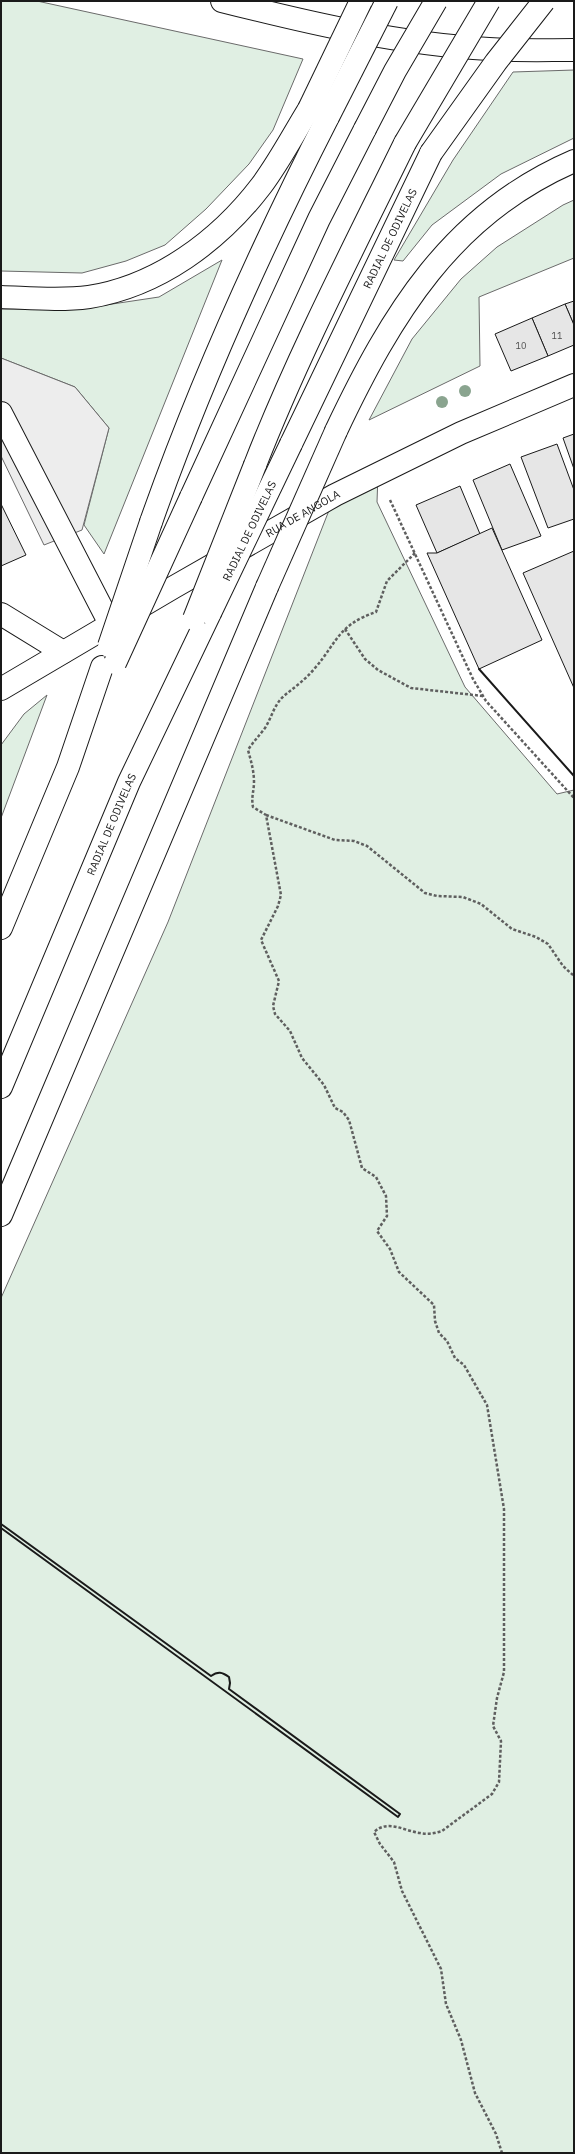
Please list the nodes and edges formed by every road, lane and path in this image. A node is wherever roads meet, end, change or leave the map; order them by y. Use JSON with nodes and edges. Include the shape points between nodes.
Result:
{"nodes":[{"id":1,"x":222,"y":1,"type":"edge"},
{"id":2,"x":361,"y":1,"type":"edge"},
{"id":3,"x":387,"y":1,"type":"edge"},
{"id":4,"x":436,"y":1,"type":"edge"},
{"id":5,"x":489,"y":1,"type":"edge"},
{"id":6,"x":544,"y":1,"type":"edge"},
{"id":7,"x":574,"y":44,"type":"edge"},
{"id":8,"x":529,"y":50,"type":"junction"},
{"id":9,"x":574,"y":50,"type":"edge"},
{"id":10,"x":318,"y":113,"type":"junction"},
{"id":11,"x":574,"y":161,"type":"edge"},
{"id":12,"x":1,"y":297,"type":"edge"},
{"id":13,"x":574,"y":386,"type":"edge"},
{"id":14,"x":1,"y":413,"type":"edge"},
{"id":15,"x":378,"y":474,"type":"junction"},
{"id":16,"x":416,"y":553,"type":"junction"},
{"id":17,"x":1,"y":614,"type":"edge"},
{"id":18,"x":202,"y":616,"type":"junction"},
{"id":19,"x":110,"y":624,"type":"junction"},
{"id":20,"x":345,"y":629,"type":"junction"},
{"id":21,"x":63,"y":652,"type":"junction"},
{"id":22,"x":109,"y":665,"type":"junction"},
{"id":23,"x":1,"y":689,"type":"edge"},
{"id":24,"x":484,"y":696,"type":"junction"},
{"id":25,"x":574,"y":798,"type":"edge"},
{"id":26,"x":266,"y":815,"type":"junction"},
{"id":27,"x":1,"y":928,"type":"edge"},
{"id":28,"x":574,"y":976,"type":"edge"},
{"id":29,"x":1,"y":1086,"type":"edge"},
{"id":30,"x":1,"y":1215,"type":"edge"},
{"id":31,"x":502,"y":2153,"type":"edge"}],
"edges":[{"from":1,"to":8,"type":"main road","via":[[334,27],[401,39],[450,46]]},
{"from":2,"to":10,"type":"main road","bridge":true},
{"from":3,"to":10,"type":"main road","bridge":true},
{"from":4,"to":22,"type":"main road","bridge":true,"via":[[338,178],[191,497]]},
{"from":5,"to":18,"type":"main road","bridge":true,"via":[[405,143],[328,300],[268,430]]},
{"from":6,"to":18,"type":"main road","name":"RADIAL DE ODIVELAS","bridge":true,"via":[[431,152],[291,444]]},
{"from":7,"to":8,"type":"main road"},
{"from":8,"to":9,"type":"main road"},
{"from":10,"to":12,"type":"main road","via":[[240,210],[219,232],[192,254],[165,271],[125,288],[88,297]]},
{"from":10,"to":22,"type":"main road","bridge":true,"via":[[290,190],[214,359],[151,522]]},
{"from":11,"to":30,"type":"main road","bridge":true,"via":[[511,195],[477,222],[441,257],[392,323],[363,374],[267,587]]},
{"from":13,"to":15,"type":"main road","name":"RUA DE ANGOLA","via":[[460,433]]},
{"from":14,"to":19,"type":"main road"},
{"from":15,"to":16,"type":"path"},
{"from":15,"to":19,"type":"main road","name":"RUA DE ANGOLA","via":[[335,495]]},
{"from":16,"to":20,"type":"path","via":[[387,582],[376,612],[358,618]]},
{"from":16,"to":24,"type":"path","via":[[473,679]]},
{"from":17,"to":21,"type":"main road"},
{"from":18,"to":29,"type":"main road","name":"RADIAL DE ODIVELAS"},
{"from":19,"to":21,"type":"main road","name":"RUA DE ANGOLA"},
{"from":20,"to":24,"type":"path","via":[[365,659],[378,670],[411,688]]},
{"from":20,"to":26,"type":"path","via":[[315,668],[292,691],[285,694],[248,750],[254,782],[251,798],[253,807]]},
{"from":21,"to":23,"type":"main road","name":"RUA DE ANGOLA"},
{"from":22,"to":27,"type":"main road"},
{"from":24,"to":25,"type":"path"},
{"from":26,"to":28,"type":"path","via":[[335,840],[354,841],[367,846],[425,893],[463,897],[481,904],[512,929],[542,940]]},
{"from":26,"to":31,"type":"path","via":[[281,895],[261,940],[279,980],[273,1006],[275,1014],[290,1031],[302,1058],[324,1085],[335,1108],[343,1112],[349,1120],[362,1168],[376,1177],[386,1196],[387,1216],[377,1231],[390,1249],[399,1272],[434,1305],[435,1321],[440,1333],[455,1358],[464,1365],[486,1404],[504,1509],[504,1672],[493,1726],[501,1741],[499,1782],[492,1794],[442,1831],[433,1834],[420,1833],[389,1825],[374,1832],[394,1862],[405,1897],[441,1969],[446,2004],[461,2040],[475,2093],[496,2134]]}]}
